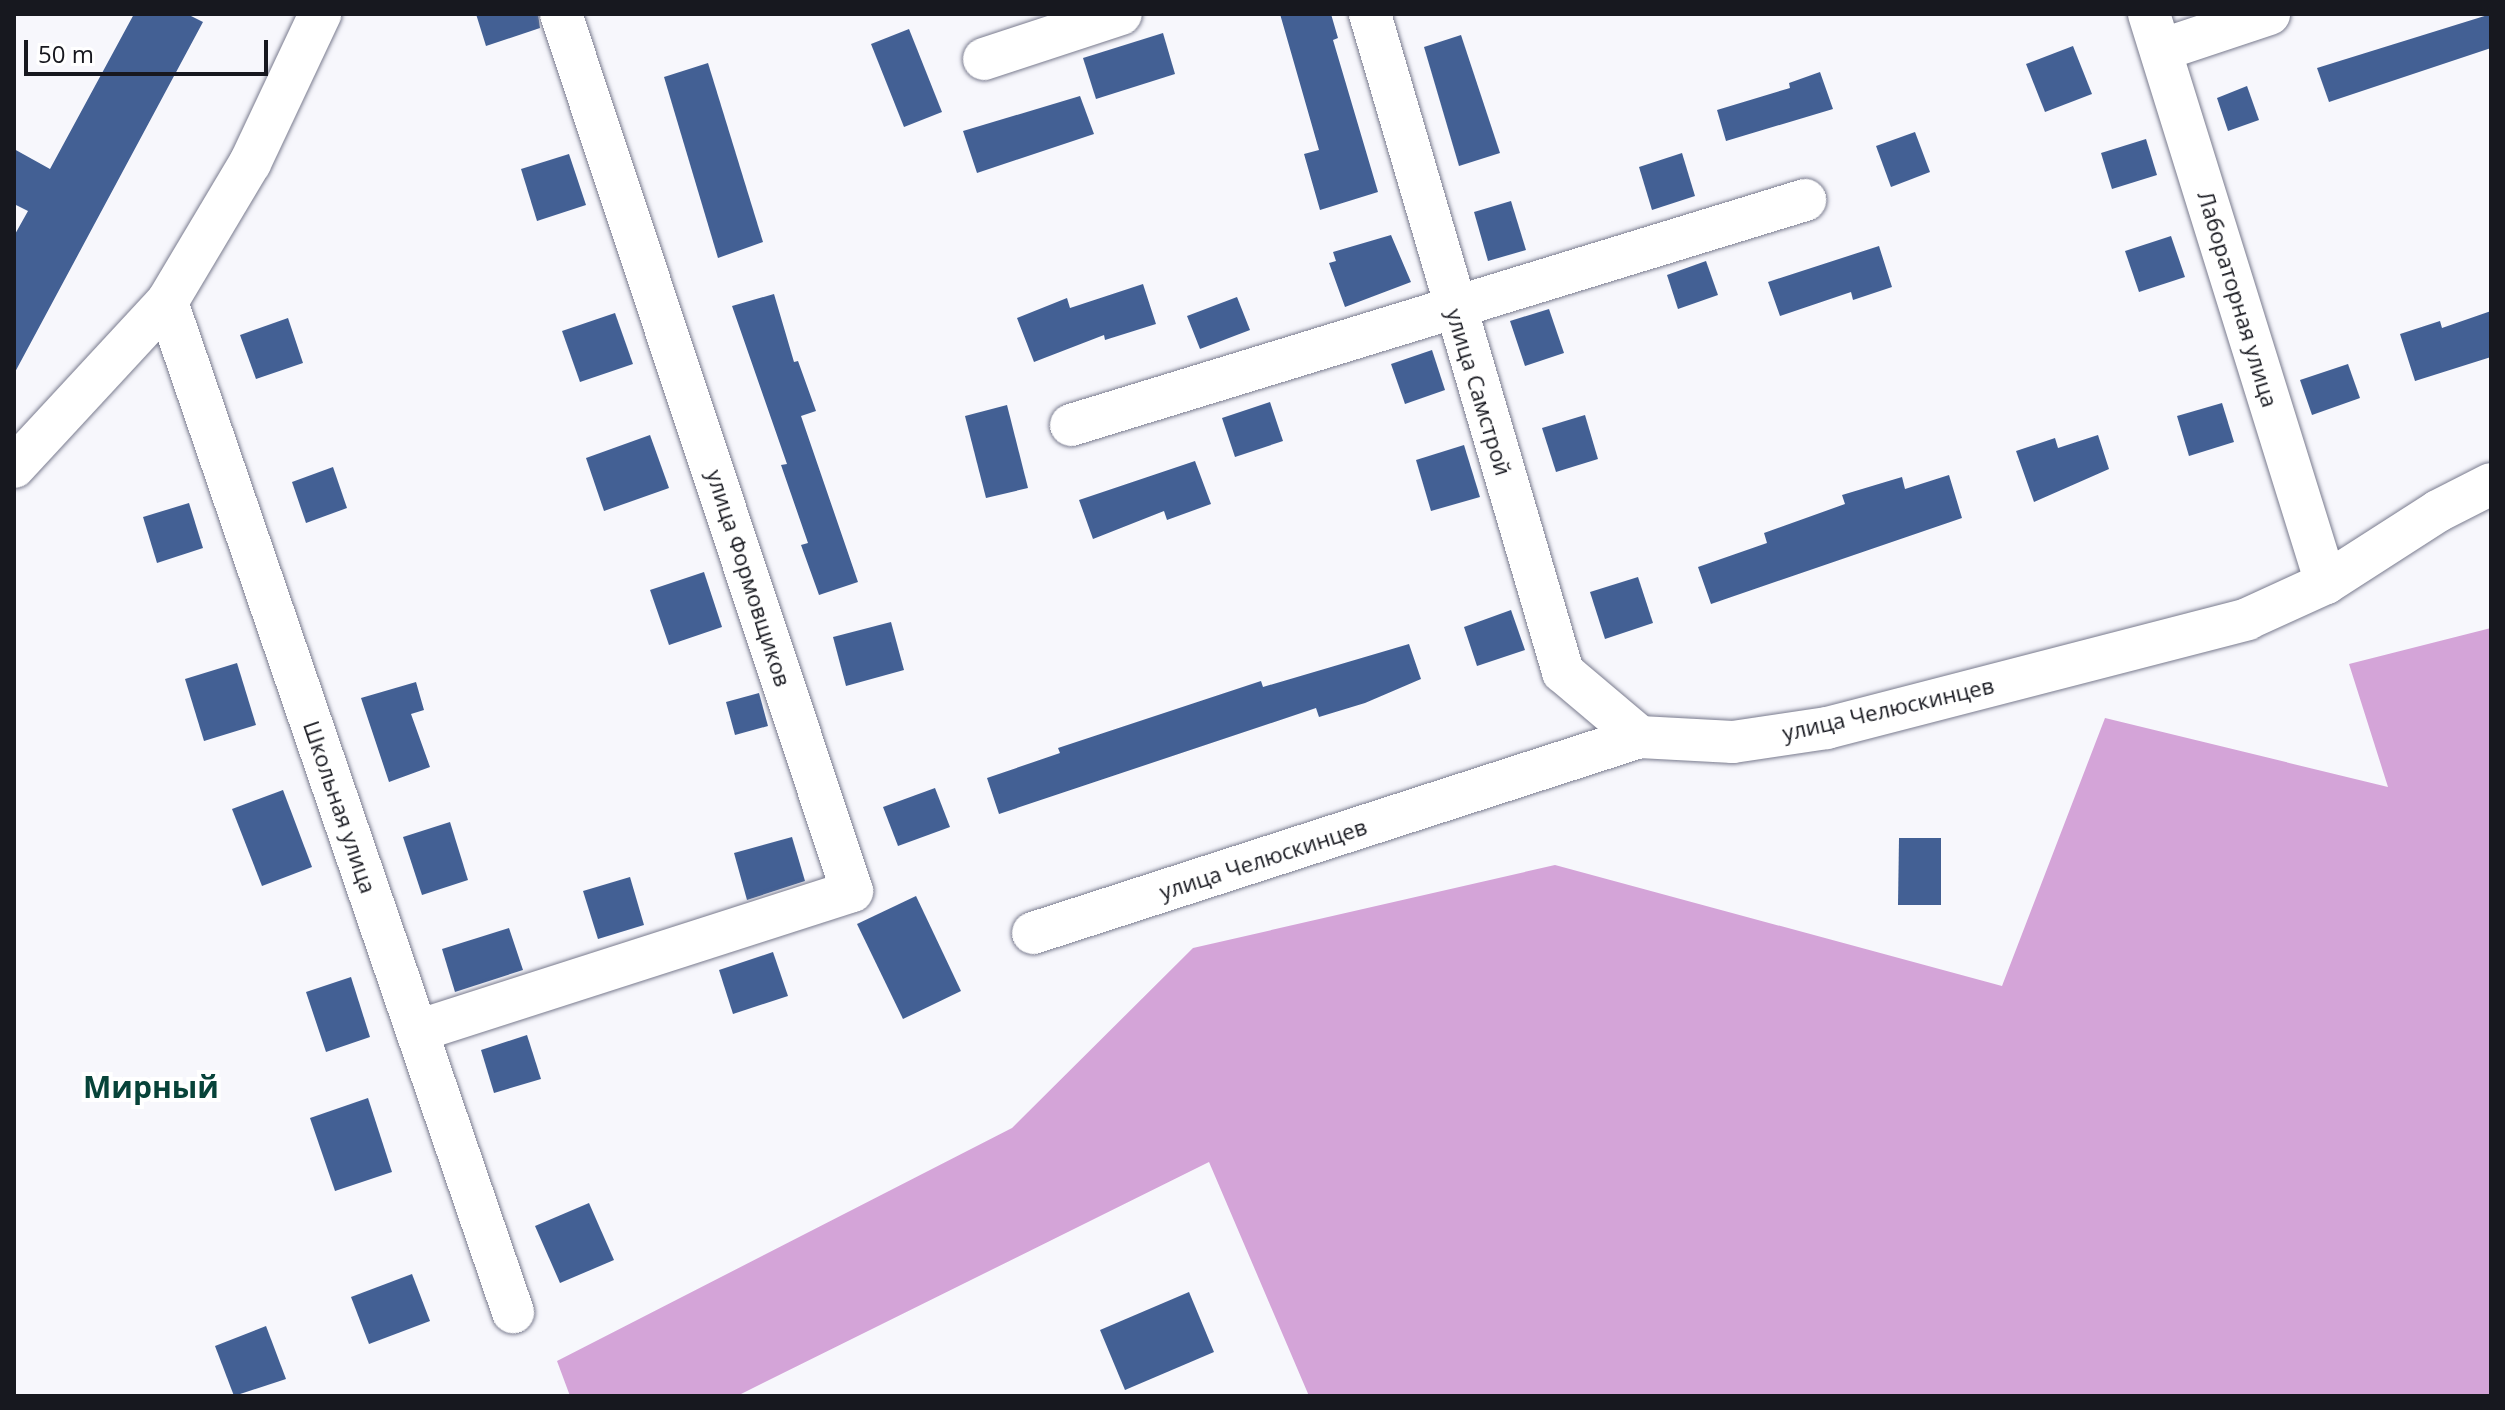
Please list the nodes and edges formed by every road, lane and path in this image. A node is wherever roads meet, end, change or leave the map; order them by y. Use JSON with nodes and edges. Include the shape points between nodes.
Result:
{"nodes":[{"id":1,"x":320,"y":14,"type":"edge"},
{"id":2,"x":561,"y":14,"type":"edge"},
{"id":3,"x":1121,"y":14,"type":"edge"},
{"id":4,"x":1370,"y":14,"type":"edge"},
{"id":5,"x":2269,"y":14,"type":"edge"},
{"id":6,"x":2155,"y":32,"type":"edge"},
{"id":7,"x":984,"y":59,"type":"dead end"},
{"id":8,"x":1805,"y":200,"type":"dead end"},
{"id":9,"x":167,"y":302,"type":"junction"},
{"id":10,"x":1454,"y":307,"type":"junction"},
{"id":11,"x":1071,"y":425,"type":"dead end"},
{"id":12,"x":14,"y":467,"type":"edge"},
{"id":13,"x":2491,"y":484,"type":"edge"},
{"id":14,"x":2326,"y":583,"type":"junction"},
{"id":15,"x":1640,"y":737,"type":"junction"},
{"id":16,"x":1033,"y":933,"type":"dead end"},
{"id":17,"x":417,"y":1031,"type":"junction"},
{"id":18,"x":513,"y":1312,"type":"dead end"}],
"edges":[{"from":1,"to":9,"type":"street","via":[[250,163]]},
{"from":2,"to":17,"type":"street","name":"улица Формовщиков","via":[[852,891]]},
{"from":3,"to":7,"type":"street"},
{"from":4,"to":10,"type":"street","name":"улица Самстрой"},
{"from":5,"to":6,"type":"street"},
{"from":6,"to":14,"type":"street","name":"Лабораторная улица"},
{"from":8,"to":10,"type":"street"},
{"from":9,"to":12,"type":"street"},
{"from":9,"to":17,"type":"street","name":"Школьная улица"},
{"from":10,"to":11,"type":"street"},
{"from":10,"to":15,"type":"street","name":"улица Самстрой","via":[[1563,672]]},
{"from":13,"to":14,"type":"street","name":"улица Челюскинцев","via":[[2438,511]]},
{"from":14,"to":15,"type":"street","name":"улица Челюскинцев","via":[[2247,619],[1827,728],[1733,742]]},
{"from":15,"to":16,"type":"street","name":"улица Челюскинцев"},
{"from":17,"to":18,"type":"street","name":"Школьная улица"}]}
